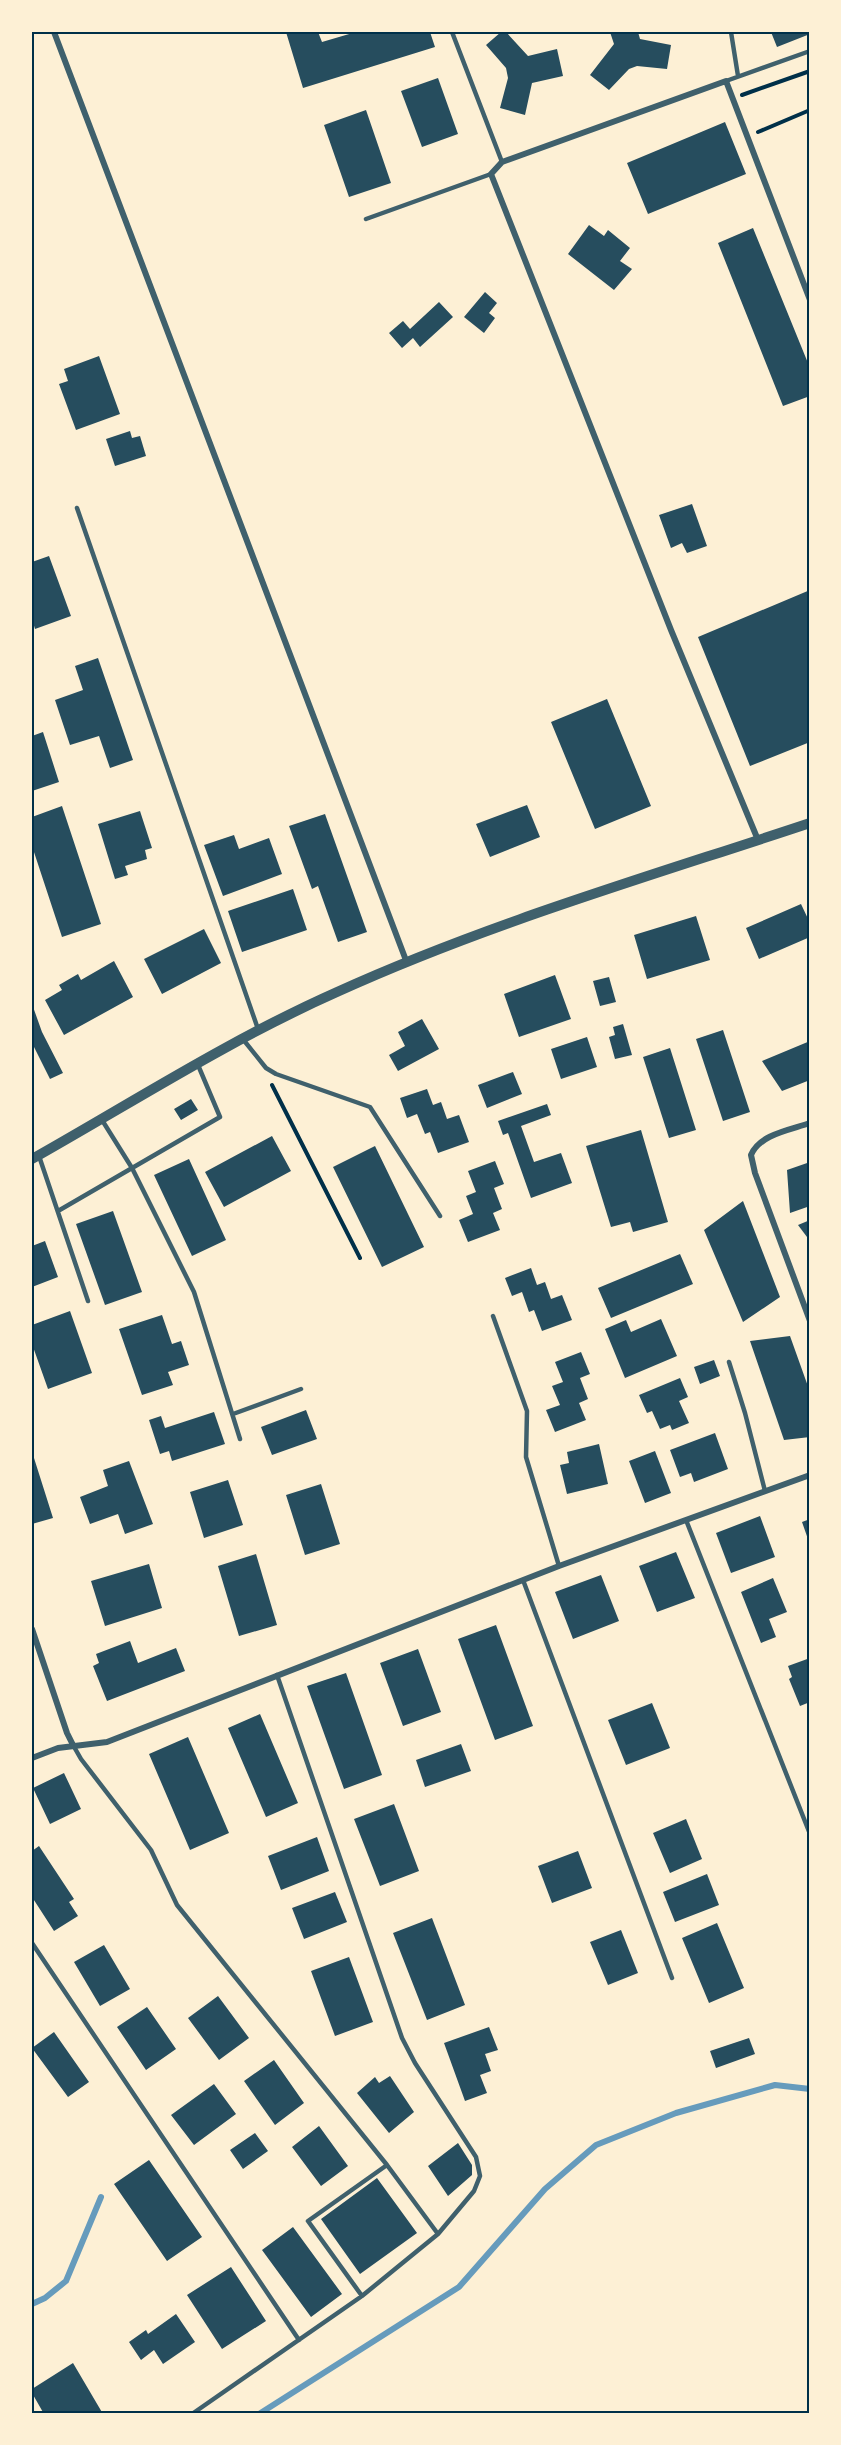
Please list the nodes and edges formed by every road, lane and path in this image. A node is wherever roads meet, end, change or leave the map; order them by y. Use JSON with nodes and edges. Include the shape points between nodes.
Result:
{"nodes":[{"id":1,"x":54,"y":32,"type":"edge"},
{"id":2,"x":452,"y":32,"type":"edge"},
{"id":3,"x":730,"y":32,"type":"edge"},
{"id":4,"x":810,"y":51,"type":"edge"},
{"id":5,"x":810,"y":71,"type":"edge"},
{"id":6,"x":738,"y":76,"type":"junction"},
{"id":7,"x":726,"y":81,"type":"junction"},
{"id":8,"x":743,"y":106,"type":"dead end"},
{"id":9,"x":810,"y":110,"type":"edge"},
{"id":10,"x":754,"y":134,"type":"dead end"},
{"id":11,"x":502,"y":162,"type":"junction"},
{"id":12,"x":491,"y":174,"type":"junction"},
{"id":13,"x":366,"y":219,"type":"dead end"},
{"id":14,"x":810,"y":300,"type":"edge"},
{"id":15,"x":77,"y":508,"type":"dead end"},
{"id":16,"x":810,"y":823,"type":"edge"},
{"id":17,"x":758,"y":840,"type":"junction"},
{"id":18,"x":407,"y":963,"type":"junction"},
{"id":19,"x":258,"y":1029,"type":"junction"},
{"id":20,"x":242,"y":1038,"type":"junction"},
{"id":21,"x":258,"y":1059,"type":"junction"},
{"id":22,"x":198,"y":1065,"type":"junction"},
{"id":23,"x":100,"y":1118,"type":"junction"},
{"id":24,"x":810,"y":1123,"type":"edge"},
{"id":25,"x":35,"y":1157,"type":"edge"},
{"id":26,"x":132,"y":1168,"type":"junction"},
{"id":27,"x":58,"y":1211,"type":"junction"},
{"id":28,"x":440,"y":1216,"type":"dead end"},
{"id":29,"x":360,"y":1258,"type":"dead end"},
{"id":30,"x":88,"y":1301,"type":"dead end"},
{"id":31,"x":806,"y":1301,"type":"edge"},
{"id":32,"x":493,"y":1316,"type":"dead end"},
{"id":33,"x":810,"y":1321,"type":"edge"},
{"id":34,"x":729,"y":1362,"type":"dead end"},
{"id":35,"x":301,"y":1389,"type":"dead end"},
{"id":36,"x":233,"y":1414,"type":"junction"},
{"id":37,"x":240,"y":1439,"type":"dead end"},
{"id":38,"x":810,"y":1475,"type":"edge"},
{"id":39,"x":765,"y":1491,"type":"junction"},
{"id":40,"x":686,"y":1520,"type":"junction"},
{"id":41,"x":559,"y":1566,"type":"junction"},
{"id":42,"x":523,"y":1580,"type":"junction"},
{"id":43,"x":32,"y":1629,"type":"edge"},
{"id":44,"x":277,"y":1675,"type":"junction"},
{"id":45,"x":73,"y":1745,"type":"junction"},
{"id":46,"x":32,"y":1758,"type":"edge"},
{"id":47,"x":810,"y":1834,"type":"edge"},
{"id":48,"x":32,"y":1943,"type":"edge"},
{"id":49,"x":672,"y":1978,"type":"dead end"},
{"id":50,"x":387,"y":2165,"type":"junction"},
{"id":51,"x":438,"y":2234,"type":"junction"},
{"id":52,"x":362,"y":2296,"type":"junction"},
{"id":53,"x":299,"y":2340,"type":"junction"},
{"id":54,"x":192,"y":2414,"type":"edge"}],
"edges":[{"from":1,"to":18,"type":"street"},
{"from":2,"to":11,"type":"lane"},
{"from":3,"to":6,"type":"lane"},
{"from":4,"to":6,"type":"lane"},
{"from":5,"to":8,"type":"path","via":[[740,96]]},
{"from":6,"to":7,"type":"lane"},
{"from":7,"to":11,"type":"street"},
{"from":7,"to":14,"type":"street"},
{"from":9,"to":10,"type":"path"},
{"from":11,"to":12,"type":"street"},
{"from":12,"to":13,"type":"lane"},
{"from":12,"to":17,"type":"street"},
{"from":15,"to":19,"type":"lane"},
{"from":16,"to":17,"type":"street"},
{"from":17,"to":18,"type":"street","via":[[557,906]]},
{"from":18,"to":19,"type":"street"},
{"from":19,"to":20,"type":"street"},
{"from":20,"to":21,"type":"lane"},
{"from":20,"to":22,"type":"street"},
{"from":21,"to":28,"type":"lane","via":[[276,1074],[370,1107]]},
{"from":21,"to":29,"type":"path"},
{"from":22,"to":23,"type":"street"},
{"from":22,"to":26,"type":"lane","via":[[220,1118]]},
{"from":23,"to":25,"type":"street"},
{"from":23,"to":26,"type":"lane"},
{"from":24,"to":31,"type":"street","via":[[765,1139],[751,1155]]},
{"from":25,"to":27,"type":"lane"},
{"from":26,"to":27,"type":"lane"},
{"from":26,"to":36,"type":"lane","via":[[194,1292]]},
{"from":27,"to":30,"type":"lane"},
{"from":31,"to":33,"type":"street"},
{"from":32,"to":41,"type":"lane","via":[[527,1411],[526,1457]]},
{"from":34,"to":39,"type":"lane"},
{"from":35,"to":36,"type":"lane"},
{"from":36,"to":37,"type":"lane"},
{"from":38,"to":39,"type":"street"},
{"from":39,"to":40,"type":"street"},
{"from":40,"to":41,"type":"street"},
{"from":40,"to":47,"type":"lane"},
{"from":41,"to":42,"type":"street"},
{"from":42,"to":44,"type":"street"},
{"from":42,"to":49,"type":"lane"},
{"from":43,"to":45,"type":"street"},
{"from":44,"to":45,"type":"street","via":[[107,1742]]},
{"from":44,"to":51,"type":"lane","via":[[402,2038],[479,2166],[474,2191]]},
{"from":45,"to":46,"type":"street"},
{"from":45,"to":50,"type":"lane","via":[[151,1850],[177,1905]]},
{"from":48,"to":53,"type":"lane"},
{"from":50,"to":51,"type":"lane"},
{"from":50,"to":52,"type":"lane","via":[[308,2221]]},
{"from":51,"to":52,"type":"lane"},
{"from":52,"to":53,"type":"lane"},
{"from":53,"to":54,"type":"lane"}]}
